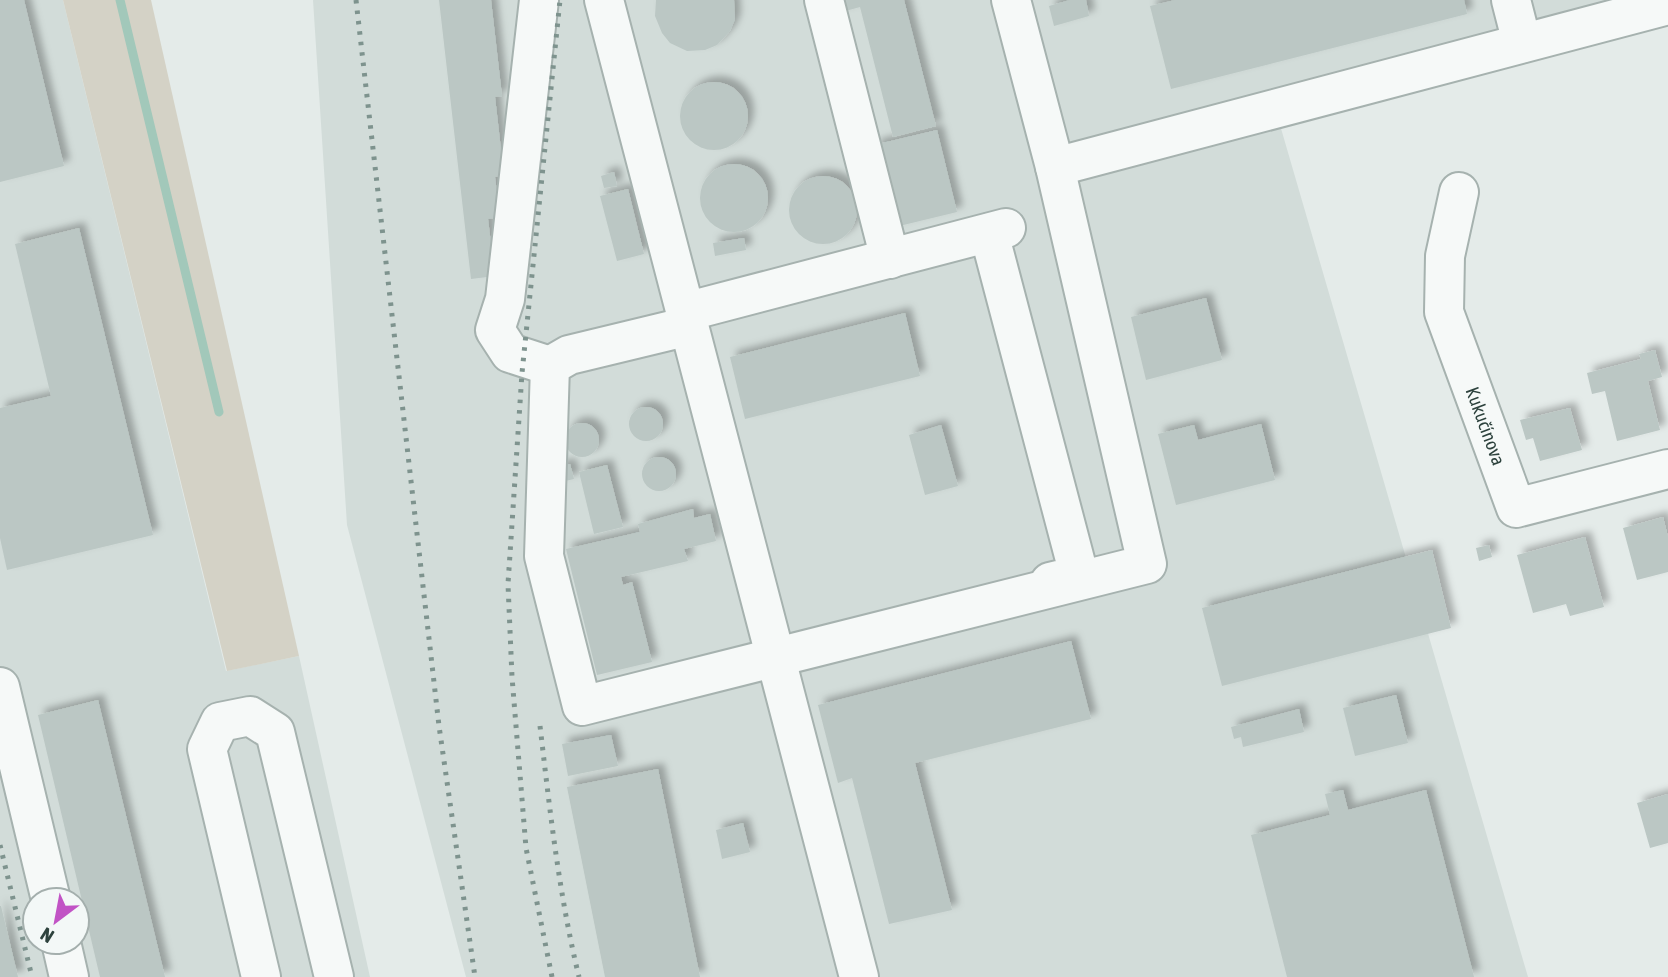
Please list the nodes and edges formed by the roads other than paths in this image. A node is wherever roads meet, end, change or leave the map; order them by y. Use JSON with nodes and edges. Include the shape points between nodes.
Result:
{"nodes":[{"id":1,"x":539,"y":0,"type":"edge"},
{"id":2,"x":604,"y":0,"type":"edge"},
{"id":3,"x":824,"y":0,"type":"edge"},
{"id":4,"x":1011,"y":0,"type":"edge"},
{"id":5,"x":1511,"y":0,"type":"edge"},
{"id":6,"x":1668,"y":5,"type":"edge"},
{"id":7,"x":1522,"y":43,"type":"junction"},
{"id":8,"x":1055,"y":167,"type":"junction"},
{"id":9,"x":1459,"y":192,"type":"dead end"},
{"id":10,"x":890,"y":259,"type":"junction"},
{"id":11,"x":687,"y":319,"type":"junction"},
{"id":12,"x":550,"y":366,"type":"junction"},
{"id":13,"x":1668,"y":469,"type":"edge"},
{"id":14,"x":775,"y":658,"type":"junction"},
{"id":15,"x":0,"y":687,"type":"edge"},
{"id":16,"x":48,"y":886,"type":"edge"},
{"id":17,"x":64,"y":956,"type":"edge"},
{"id":18,"x":69,"y":977,"type":"edge"},
{"id":19,"x":261,"y":977,"type":"edge"},
{"id":20,"x":334,"y":977,"type":"edge"},
{"id":21,"x":859,"y":977,"type":"edge"}],
"edges":[{"from":1,"to":12,"type":"street","via":[[505,299],[495,330],[510,353]]},
{"from":2,"to":11,"type":"street"},
{"from":3,"to":10,"type":"street"},
{"from":4,"to":8,"type":"street"},
{"from":5,"to":7,"type":"street"},
{"from":6,"to":7,"type":"street"},
{"from":7,"to":8,"type":"street"},
{"from":8,"to":14,"type":"street","via":[[1147,564]]},
{"from":9,"to":13,"type":"street","name":"Kukučínova","via":[[1445,256],[1444,312],[1516,508]]},
{"from":10,"to":11,"type":"street"},
{"from":10,"to":14,"type":"street","via":[[998,231],[1079,575]]},
{"from":11,"to":12,"type":"street","via":[[569,355]]},
{"from":11,"to":14,"type":"street"},
{"from":12,"to":14,"type":"street","via":[[544,556],[582,706]]},
{"from":14,"to":21,"type":"street"},
{"from":15,"to":16,"type":"street"},
{"from":17,"to":18,"type":"street"},
{"from":19,"to":20,"type":"street","via":[[207,750],[220,722],[250,716],[275,732]]}]}
